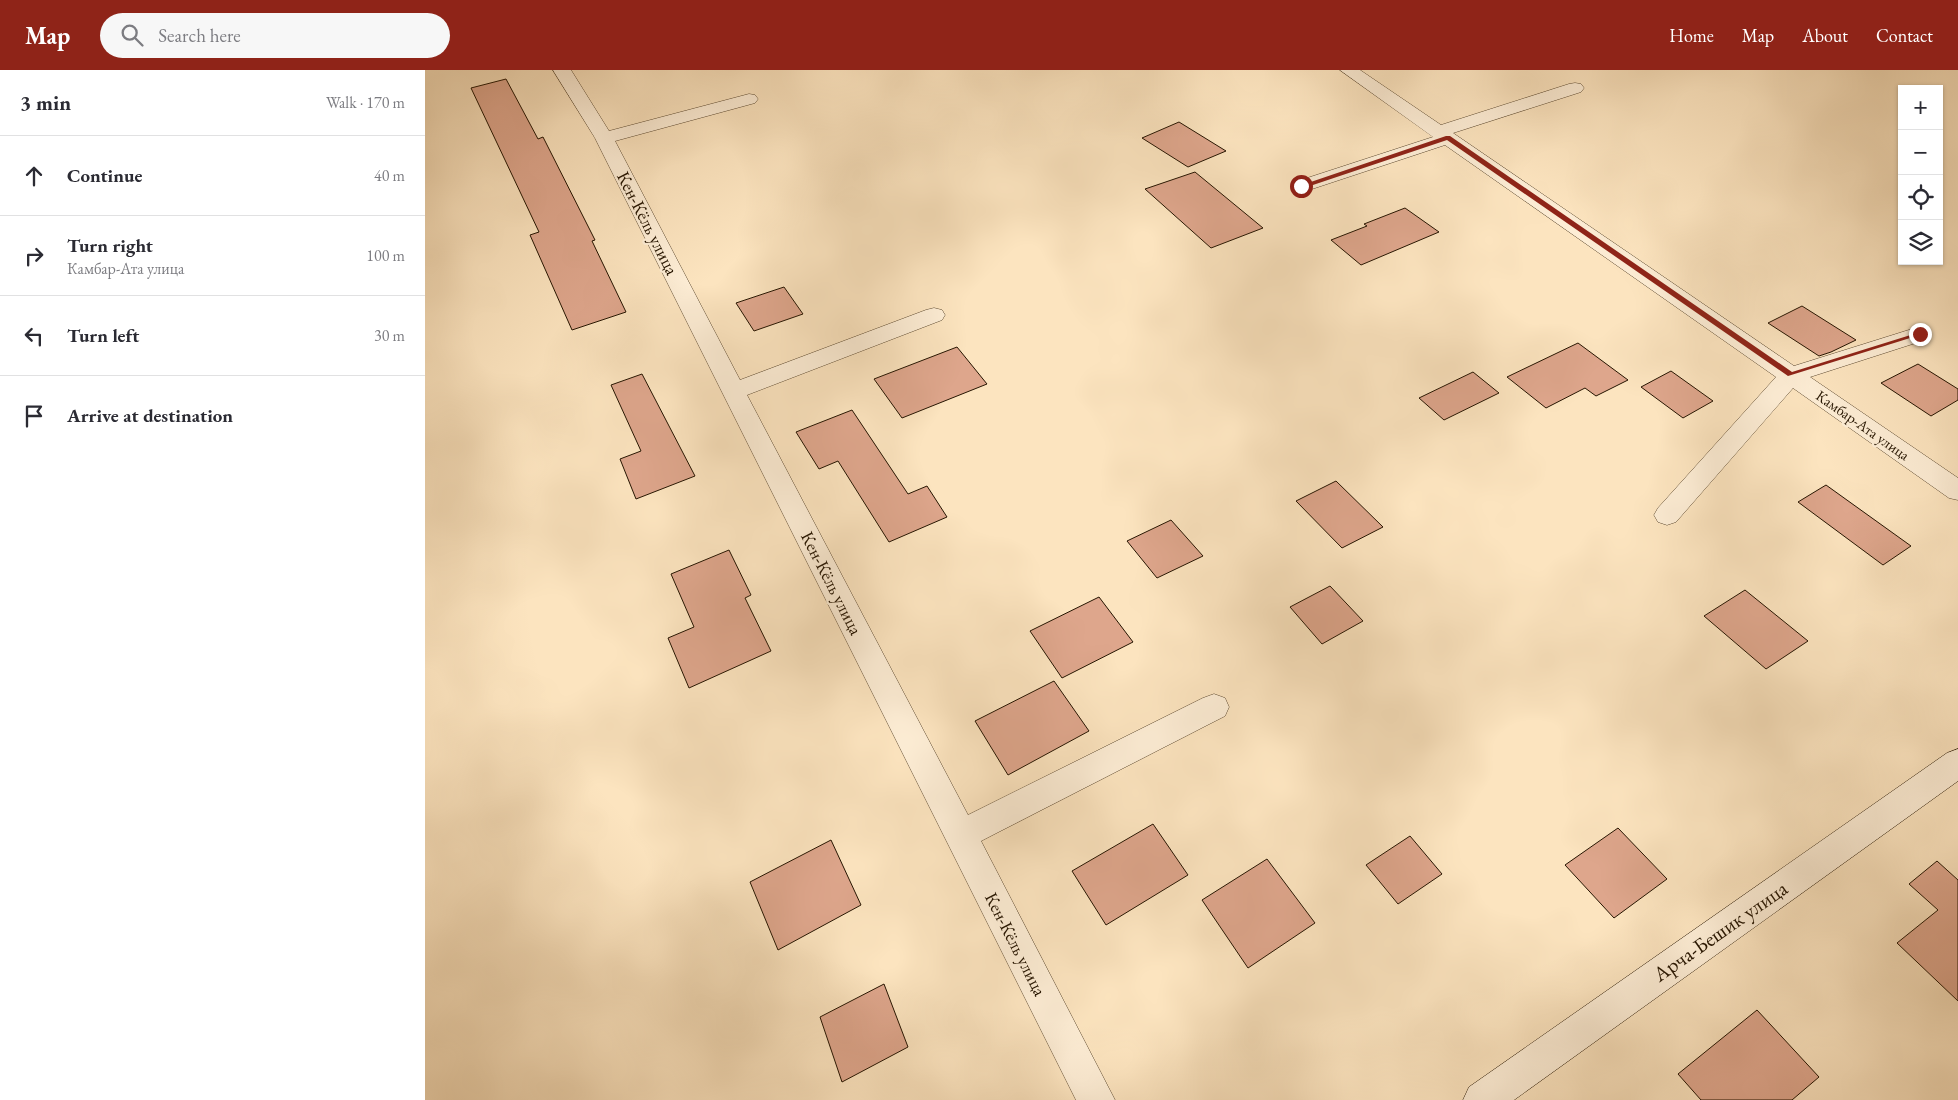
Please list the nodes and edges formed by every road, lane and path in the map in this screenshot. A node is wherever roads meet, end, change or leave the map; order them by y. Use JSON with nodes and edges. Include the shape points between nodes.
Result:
{"nodes":[{"id":1,"x":561,"y":70,"type":"edge"},
{"id":2,"x":1349,"y":70,"type":"edge"},
{"id":3,"x":1575,"y":88,"type":"dead end"},
{"id":4,"x":749,"y":99,"type":"dead end"},
{"id":5,"x":1444,"y":135,"type":"junction"},
{"id":6,"x":604,"y":138,"type":"junction"},
{"id":7,"x":1301,"y":186,"type":"dead end"},
{"id":8,"x":934,"y":315,"type":"dead end"},
{"id":9,"x":1920,"y":334,"type":"dead end"},
{"id":10,"x":1791,"y":375,"type":"junction"},
{"id":11,"x":734,"y":391,"type":"junction"},
{"id":12,"x":1958,"y":491,"type":"edge"},
{"id":13,"x":1667,"y":515,"type":"dead end"},
{"id":14,"x":1214,"y":707,"type":"dead end"},
{"id":15,"x":1958,"y":763,"type":"edge"},
{"id":16,"x":961,"y":835,"type":"junction"},
{"id":17,"x":1096,"y":1100,"type":"edge"},
{"id":18,"x":1482,"y":1100,"type":"edge"}],
"edges":[{"from":1,"to":6,"type":"street","name":"Кен-Кёль улица"},
{"from":2,"to":5,"type":"street","name":"Камбар-Ата улица"},
{"from":3,"to":5,"type":"street"},
{"from":4,"to":6,"type":"street"},
{"from":5,"to":7,"type":"street"},
{"from":5,"to":10,"type":"street","name":"Камбар-Ата улица"},
{"from":6,"to":11,"type":"street","name":"Кен-Кёль улица"},
{"from":8,"to":11,"type":"street"},
{"from":9,"to":10,"type":"street"},
{"from":10,"to":12,"type":"street","name":"Камбар-Ата улица"},
{"from":10,"to":13,"type":"street"},
{"from":11,"to":16,"type":"street","name":"Кен-Кёль улица"},
{"from":14,"to":16,"type":"street"},
{"from":15,"to":18,"type":"street","name":"Арча-Бешик улица"},
{"from":16,"to":17,"type":"street","name":"Кен-Кёль улица"}]}
